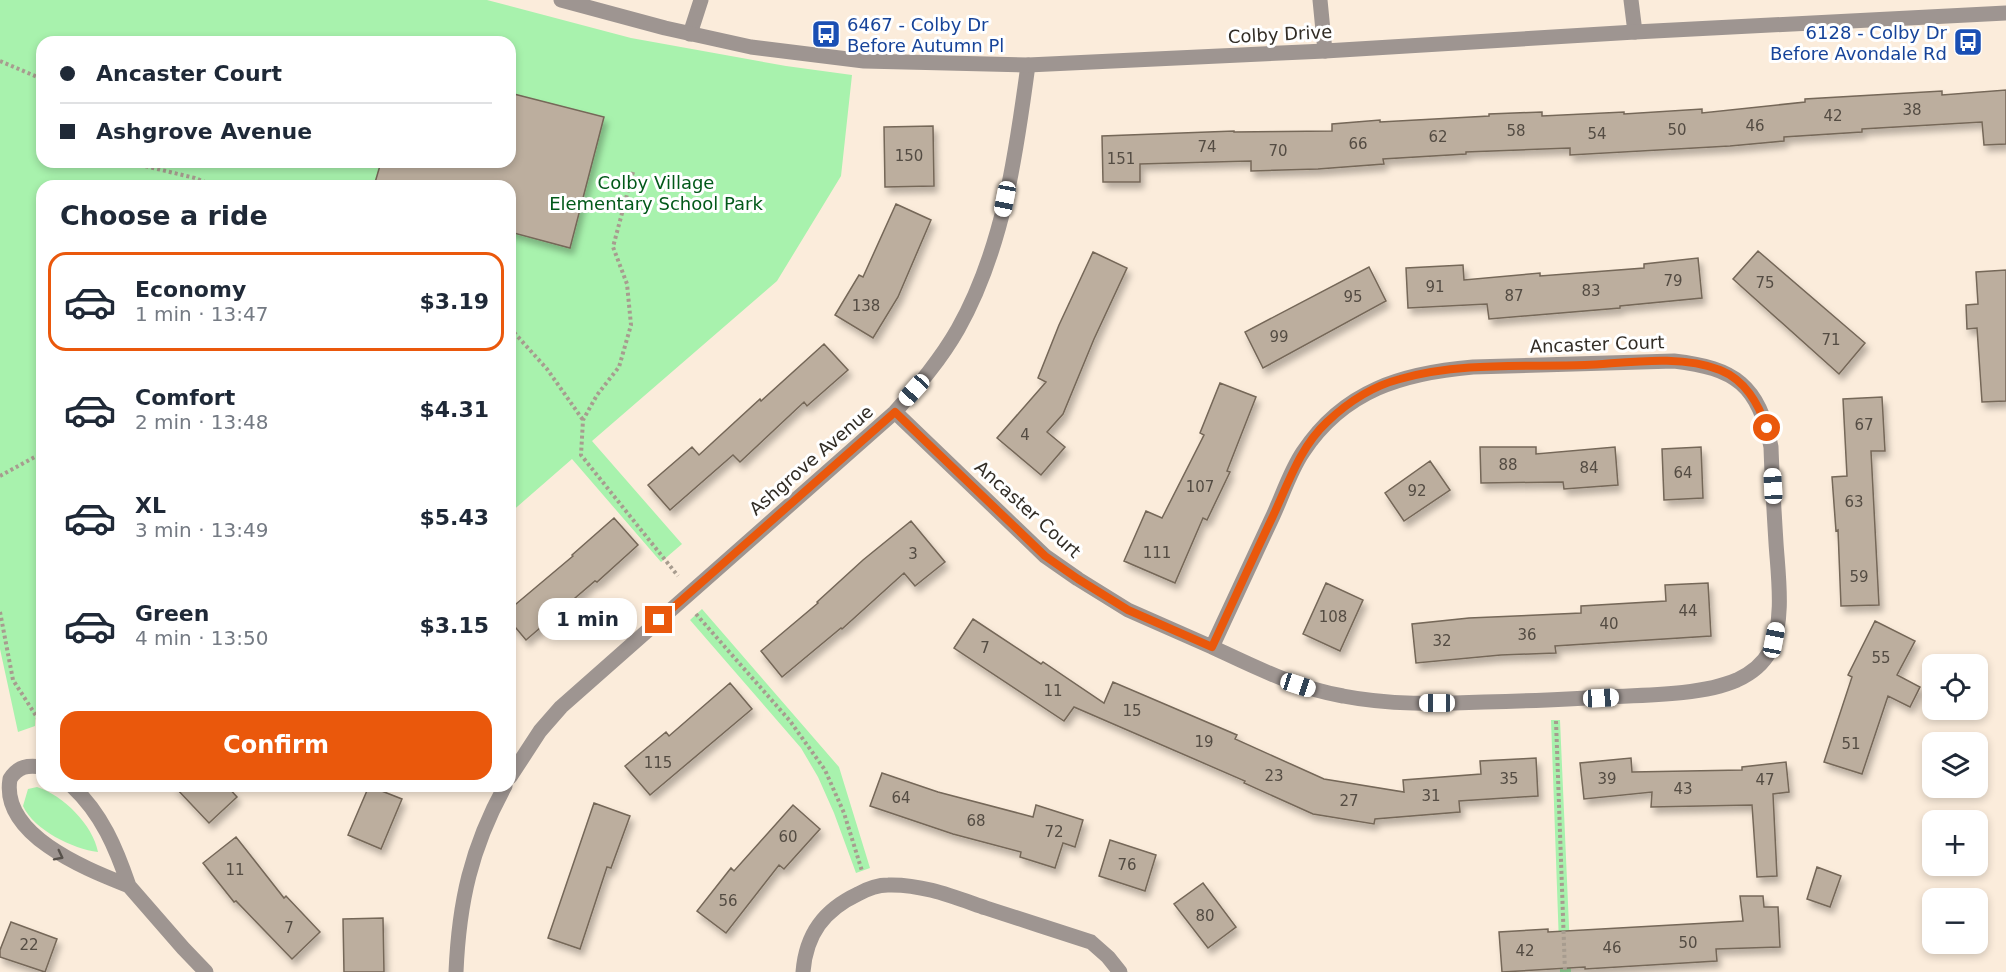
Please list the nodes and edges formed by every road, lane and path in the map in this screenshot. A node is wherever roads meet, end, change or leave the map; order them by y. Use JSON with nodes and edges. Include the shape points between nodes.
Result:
{"nodes":[{"id":1,"x":561,"y":0,"type":"edge"},
{"id":2,"x":700,"y":0,"type":"edge"},
{"id":3,"x":1320,"y":0,"type":"edge"},
{"id":4,"x":1631,"y":0,"type":"edge"},
{"id":5,"x":2006,"y":13,"type":"edge"},
{"id":6,"x":1635,"y":32,"type":"junction"},
{"id":7,"x":690,"y":34,"type":"junction"},
{"id":8,"x":1325,"y":51,"type":"junction"},
{"id":9,"x":0,"y":61,"type":"edge"},
{"id":10,"x":1028,"y":65,"type":"junction"},
{"id":11,"x":36,"y":76,"type":"edge"},
{"id":12,"x":153,"y":168,"type":"edge"},
{"id":13,"x":633,"y":172,"type":"dead end"},
{"id":14,"x":200,"y":180,"type":"edge"},
{"id":15,"x":516,"y":335,"type":"edge"},
{"id":16,"x":895,"y":412,"type":"junction"},
{"id":17,"x":583,"y":420,"type":"junction"},
{"id":18,"x":36,"y":456,"type":"edge"},
{"id":19,"x":0,"y":476,"type":"edge"},
{"id":20,"x":692,"y":591,"type":"junction"},
{"id":21,"x":0,"y":612,"type":"edge"},
{"id":22,"x":1212,"y":647,"type":"junction"},
{"id":23,"x":1555,"y":700,"type":"junction"},
{"id":24,"x":36,"y":716,"type":"edge"},
{"id":25,"x":36,"y":766,"type":"edge"},
{"id":26,"x":516,"y":768,"type":"edge"},
{"id":27,"x":78,"y":792,"type":"edge"},
{"id":28,"x":502,"y":792,"type":"edge"},
{"id":29,"x":129,"y":886,"type":"junction"},
{"id":30,"x":868,"y":889,"type":"junction"},
{"id":31,"x":206,"y":972,"type":"edge"},
{"id":32,"x":456,"y":972,"type":"edge"},
{"id":33,"x":804,"y":972,"type":"edge"},
{"id":34,"x":1120,"y":972,"type":"edge"},
{"id":35,"x":1565,"y":972,"type":"edge"}],
"edges":[{"from":1,"to":7,"type":"street","name":"Colby Drive"},
{"from":2,"to":7,"type":"street"},
{"from":3,"to":8,"type":"street"},
{"from":4,"to":6,"type":"street"},
{"from":5,"to":6,"type":"street","name":"Colby Drive"},
{"from":6,"to":8,"type":"street","name":"Colby Drive"},
{"from":7,"to":10,"type":"street","name":"Colby Drive","via":[[751,47],[864,62]]},
{"from":8,"to":10,"type":"street","name":"Colby Drive"},
{"from":9,"to":11,"type":"path"},
{"from":10,"to":16,"type":"street","name":"Ashgrove Avenue","via":[[1001,220],[989,262],[957,330]]},
{"from":12,"to":14,"type":"path"},
{"from":13,"to":17,"type":"path","via":[[613,247],[627,284],[631,325],[619,367]]},
{"from":15,"to":17,"type":"path","via":[[547,369]]},
{"from":16,"to":20,"type":"street","name":"Ashgrove Avenue"},
{"from":16,"to":22,"type":"street","name":"Ancaster Court","via":[[1045,556],[1128,610]]},
{"from":17,"to":20,"type":"path","via":[[581,455]]},
{"from":18,"to":19,"type":"path"},
{"from":20,"to":26,"type":"street","name":"Ashgrove Avenue","via":[[561,707]]},
{"from":20,"to":30,"type":"path","via":[[696,614],[790,721],[825,770],[844,813]]},
{"from":21,"to":24,"type":"path","via":[[13,680]]},
{"from":22,"to":23,"type":"street","name":"Ancaster Court","via":[[1284,680],[1344,697],[1418,703]]},
{"from":22,"to":23,"type":"street","name":"Ancaster Court","via":[[1302,453],[1325,424],[1376,388],[1424,373],[1473,366],[1674,361],[1727,373],[1754,399],[1767,428],[1770,447],[1779,591],[1778,625],[1770,651],[1748,674],[1719,685],[1670,694]]},
{"from":23,"to":35,"type":"path"},
{"from":25,"to":29,"type":"street","one_way":true,"via":[[21,768],[10,778],[4,804],[11,824],[47,850]]},
{"from":27,"to":29,"type":"street","via":[[104,824]]},
{"from":28,"to":32,"type":"street","via":[[470,866]]},
{"from":29,"to":31,"type":"street"},
{"from":30,"to":33,"type":"street","via":[[841,902],[818,925],[810,941]]},
{"from":30,"to":34,"type":"street","via":[[886,884],[925,887],[1091,942]]}]}
